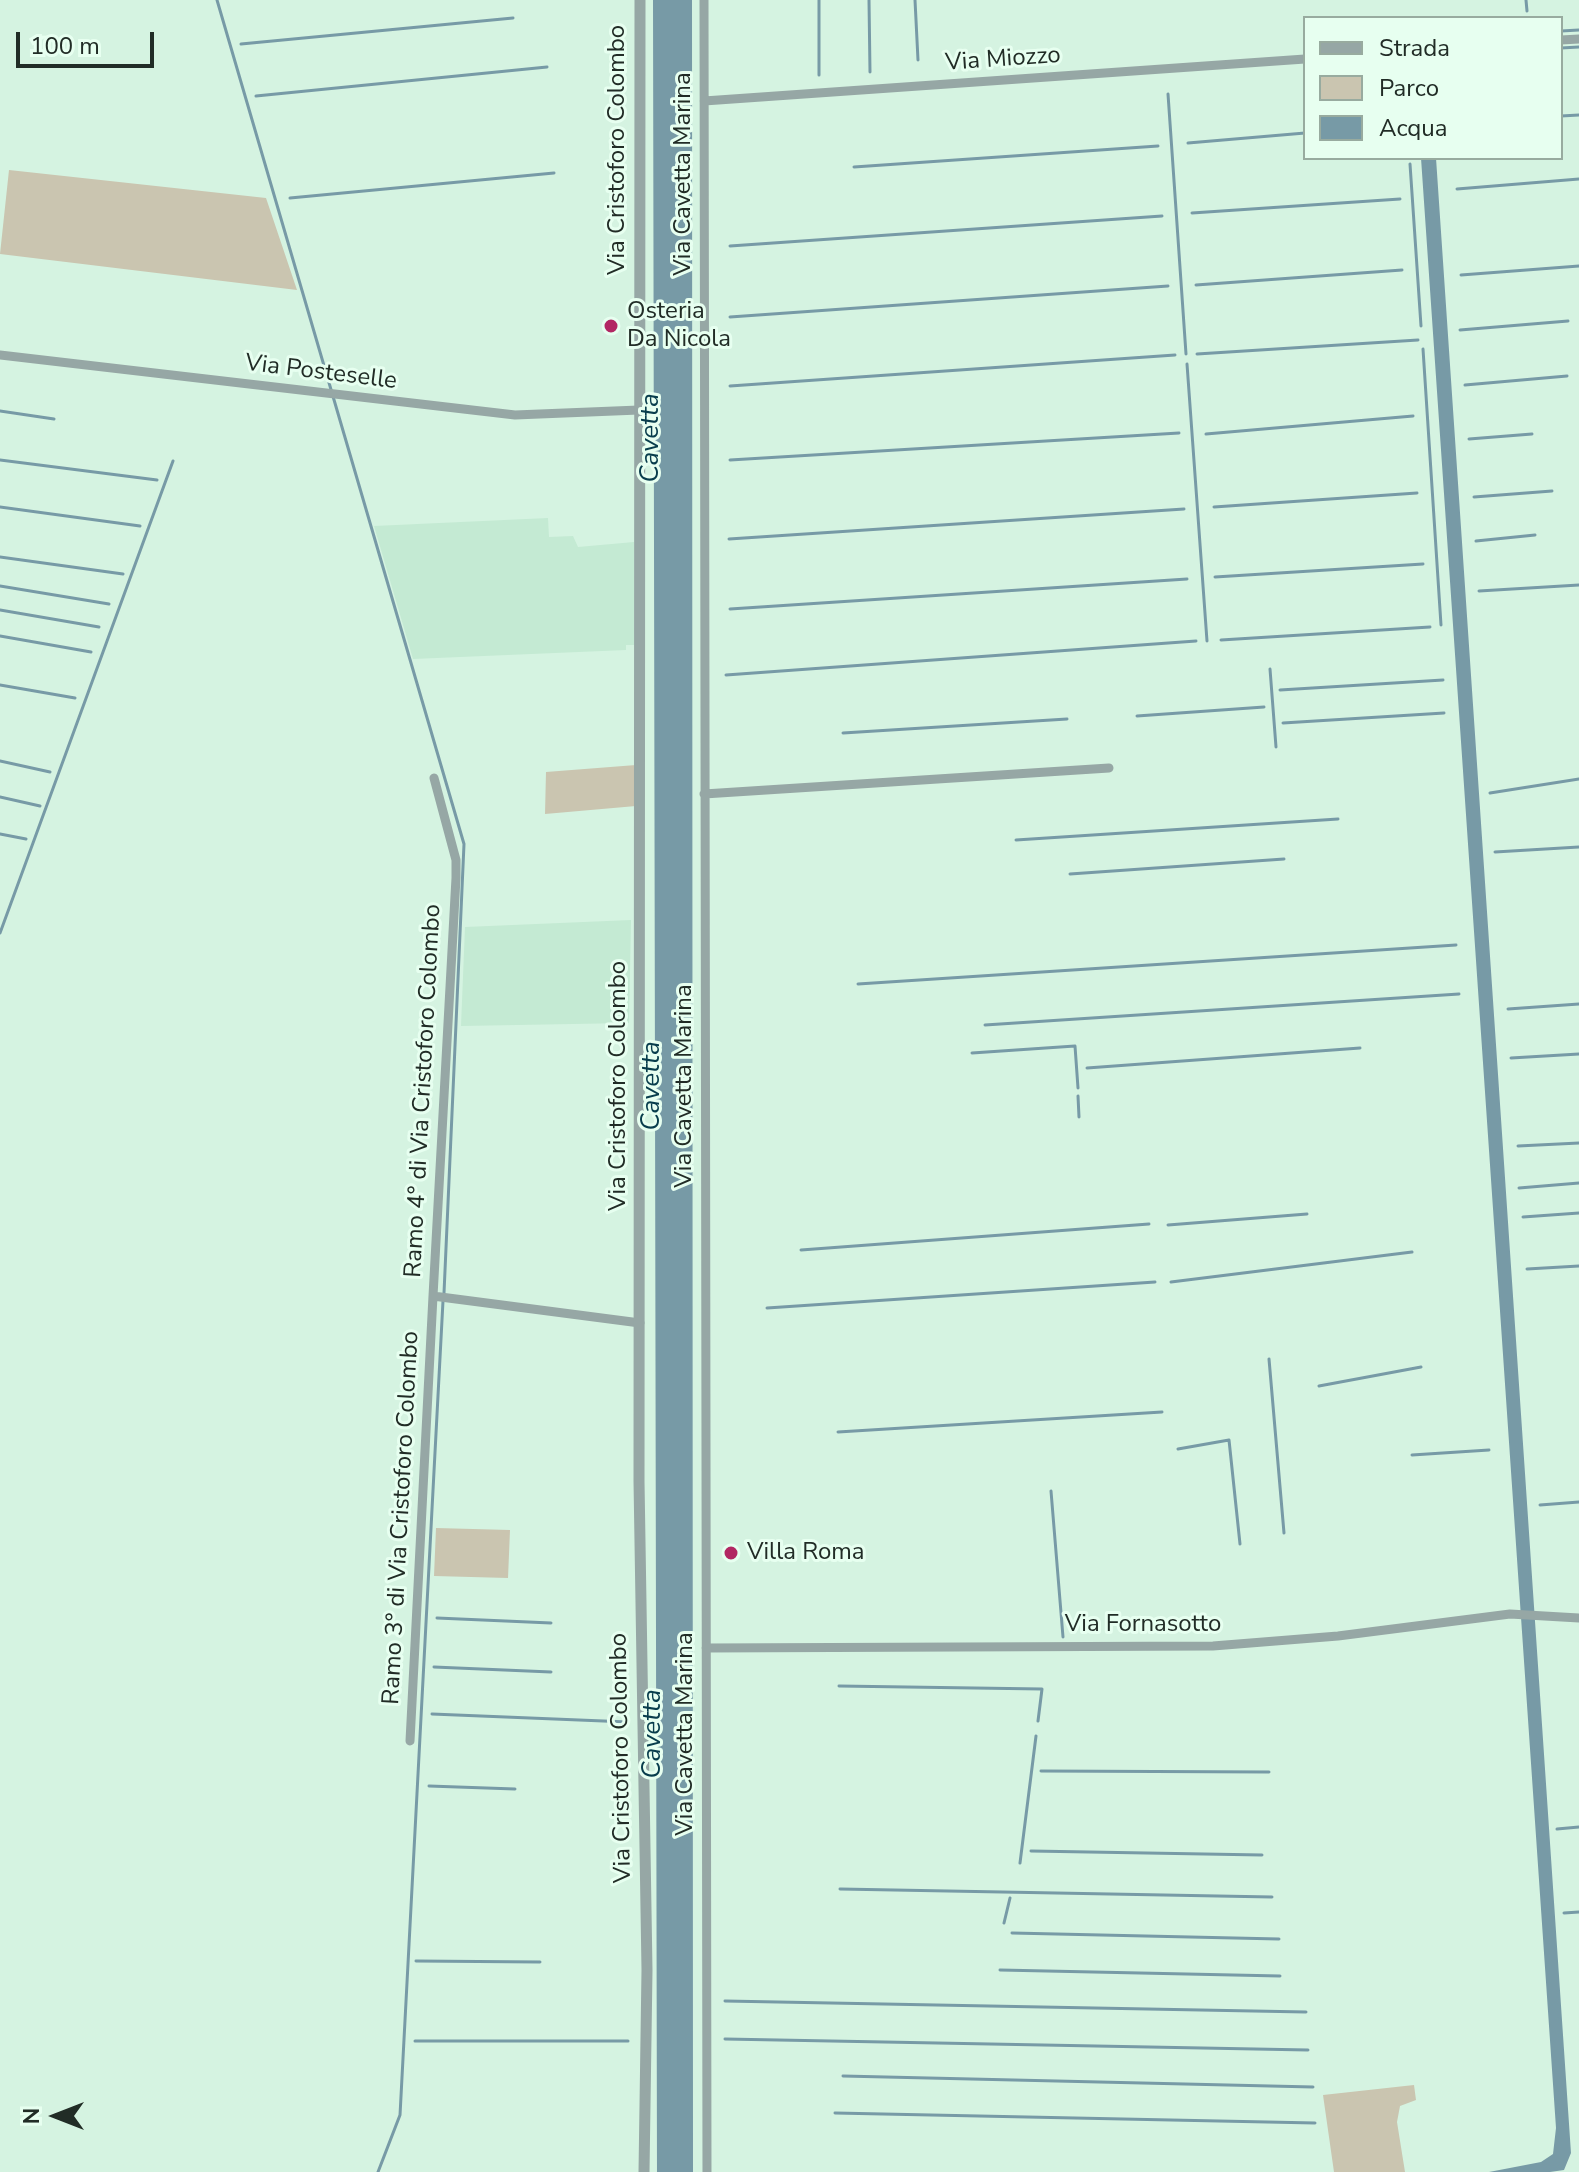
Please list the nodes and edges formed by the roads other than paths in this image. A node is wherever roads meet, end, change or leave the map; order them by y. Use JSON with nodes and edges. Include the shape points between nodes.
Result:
{"nodes":[{"id":1,"x":640,"y":0,"type":"edge"},
{"id":2,"x":704,"y":0,"type":"edge"},
{"id":3,"x":1303,"y":59,"type":"edge"},
{"id":4,"x":704,"y":101,"type":"junction"},
{"id":5,"x":0,"y":355,"type":"edge"},
{"id":6,"x":639,"y":410,"type":"junction"},
{"id":7,"x":1109,"y":768,"type":"dead end"},
{"id":8,"x":434,"y":778,"type":"dead end"},
{"id":9,"x":704,"y":794,"type":"junction"},
{"id":10,"x":440,"y":1297,"type":"junction"},
{"id":11,"x":640,"y":1323,"type":"junction"},
{"id":12,"x":1579,"y":1618,"type":"edge"},
{"id":13,"x":706,"y":1648,"type":"junction"},
{"id":14,"x":410,"y":1741,"type":"dead end"},
{"id":15,"x":644,"y":2172,"type":"edge"},
{"id":16,"x":707,"y":2172,"type":"edge"}],
"edges":[{"from":1,"to":6,"type":"street","name":"Via Cristoforo Colombo"},
{"from":2,"to":4,"type":"street","name":"Via Cavetta Marina"},
{"from":3,"to":4,"type":"street","name":"Via Miozzo"},
{"from":4,"to":9,"type":"street","name":"Via Cavetta Marina"},
{"from":5,"to":6,"type":"street","name":"Via Posteselle","via":[[515,415]]},
{"from":6,"to":11,"type":"street","name":"Via Cristoforo Colombo"},
{"from":7,"to":9,"type":"street"},
{"from":8,"to":10,"type":"street","name":"Ramo 4° di Via Cristoforo Colombo","via":[[456,860]]},
{"from":9,"to":13,"type":"street","name":"Via Cavetta Marina"},
{"from":10,"to":11,"type":"street","name":"Ramo 4° di Via Cristoforo Colombo"},
{"from":10,"to":14,"type":"street","name":"Ramo 3° di Via Cristoforo Colombo"},
{"from":11,"to":15,"type":"street","name":"Via Cristoforo Colombo","via":[[647,1873]]},
{"from":12,"to":13,"type":"street","name":"Via Fornasotto","via":[[1512,1614],[1213,1646]]},
{"from":13,"to":16,"type":"street","name":"Via Cavetta Marina"}]}
